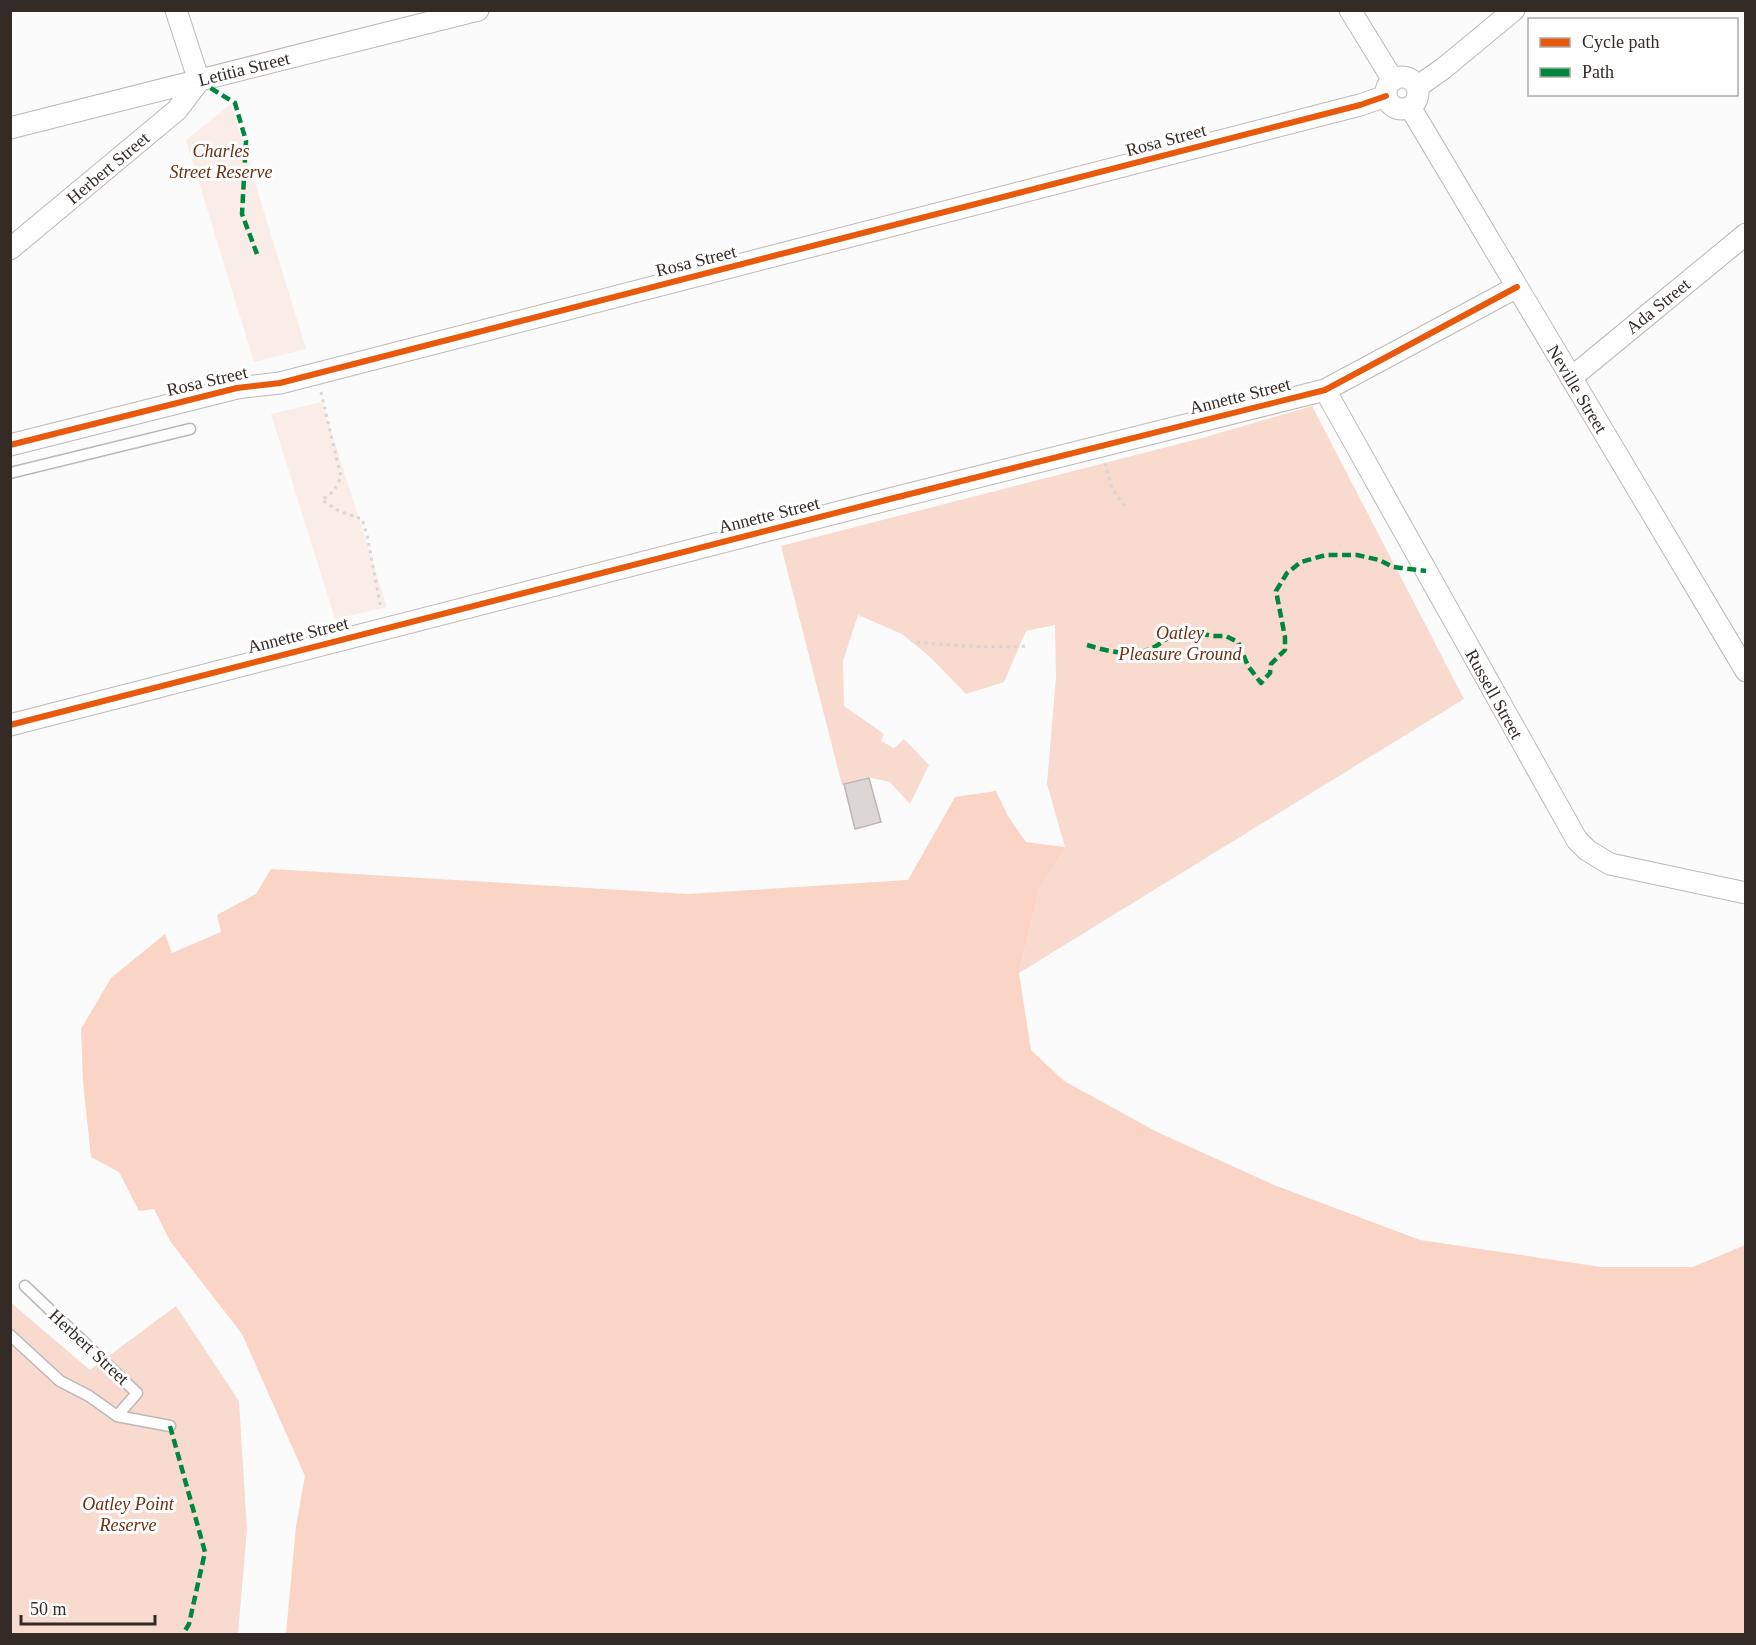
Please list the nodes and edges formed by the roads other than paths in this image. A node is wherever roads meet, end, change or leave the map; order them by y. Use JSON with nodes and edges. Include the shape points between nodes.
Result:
{"nodes":[{"id":1,"x":176,"y":10,"type":"edge"},
{"id":2,"x":477,"y":10,"type":"edge"},
{"id":3,"x":1350,"y":10,"type":"edge"},
{"id":4,"x":1514,"y":10,"type":"edge"},
{"id":5,"x":199,"y":81,"type":"junction"},
{"id":6,"x":1389,"y":88,"type":"junction"},
{"id":7,"x":1413,"y":97,"type":"junction"},
{"id":8,"x":10,"y":128,"type":"edge"},
{"id":9,"x":1746,"y":234,"type":"edge"},
{"id":10,"x":10,"y":249,"type":"edge"},
{"id":11,"x":1517,"y":287,"type":"junction"},
{"id":12,"x":1570,"y":378,"type":"junction"},
{"id":13,"x":1324,"y":390,"type":"junction"},
{"id":14,"x":189,"y":429,"type":"dead end"},
{"id":15,"x":10,"y":445,"type":"edge"},
{"id":16,"x":10,"y":473,"type":"edge"},
{"id":17,"x":1746,"y":671,"type":"edge"},
{"id":18,"x":10,"y":725,"type":"edge"},
{"id":19,"x":1746,"y":893,"type":"edge"},
{"id":20,"x":25,"y":1286,"type":"dead end"},
{"id":21,"x":10,"y":1335,"type":"edge"},
{"id":22,"x":117,"y":1416,"type":"junction"},
{"id":23,"x":170,"y":1426,"type":"dead end"}],
"edges":[{"from":1,"to":5,"type":"street"},
{"from":2,"to":5,"type":"street","name":"Letitia Street"},
{"from":3,"to":6,"type":"street"},
{"from":4,"to":7,"type":"street"},
{"from":5,"to":8,"type":"street","name":"Letitia Street"},
{"from":5,"to":10,"type":"street","name":"Herbert Street","via":[[177,110]]},
{"from":6,"to":7,"type":"street","via":[[1406,78]]},
{"from":6,"to":15,"type":"street","name":"Rosa Street","via":[[1360,105],[316,373],[237,388]]},
{"from":7,"to":11,"type":"street","name":"Neville Street"},
{"from":9,"to":12,"type":"street","name":"Ada Street"},
{"from":11,"to":12,"type":"street","name":"Neville Street"},
{"from":11,"to":13,"type":"street","name":"Annette Street"},
{"from":12,"to":17,"type":"street","name":"Neville Street"},
{"from":13,"to":18,"type":"street","name":"Annette Street"},
{"from":13,"to":19,"type":"street","name":"Russell Street","via":[[1577,840],[1610,864]]},
{"from":14,"to":16,"type":"lane"},
{"from":20,"to":22,"type":"lane","name":"Herbert Street","via":[[137,1393]]},
{"from":21,"to":22,"type":"lane","name":"Herbert Street","via":[[60,1381]]},
{"from":22,"to":23,"type":"lane"}]}
